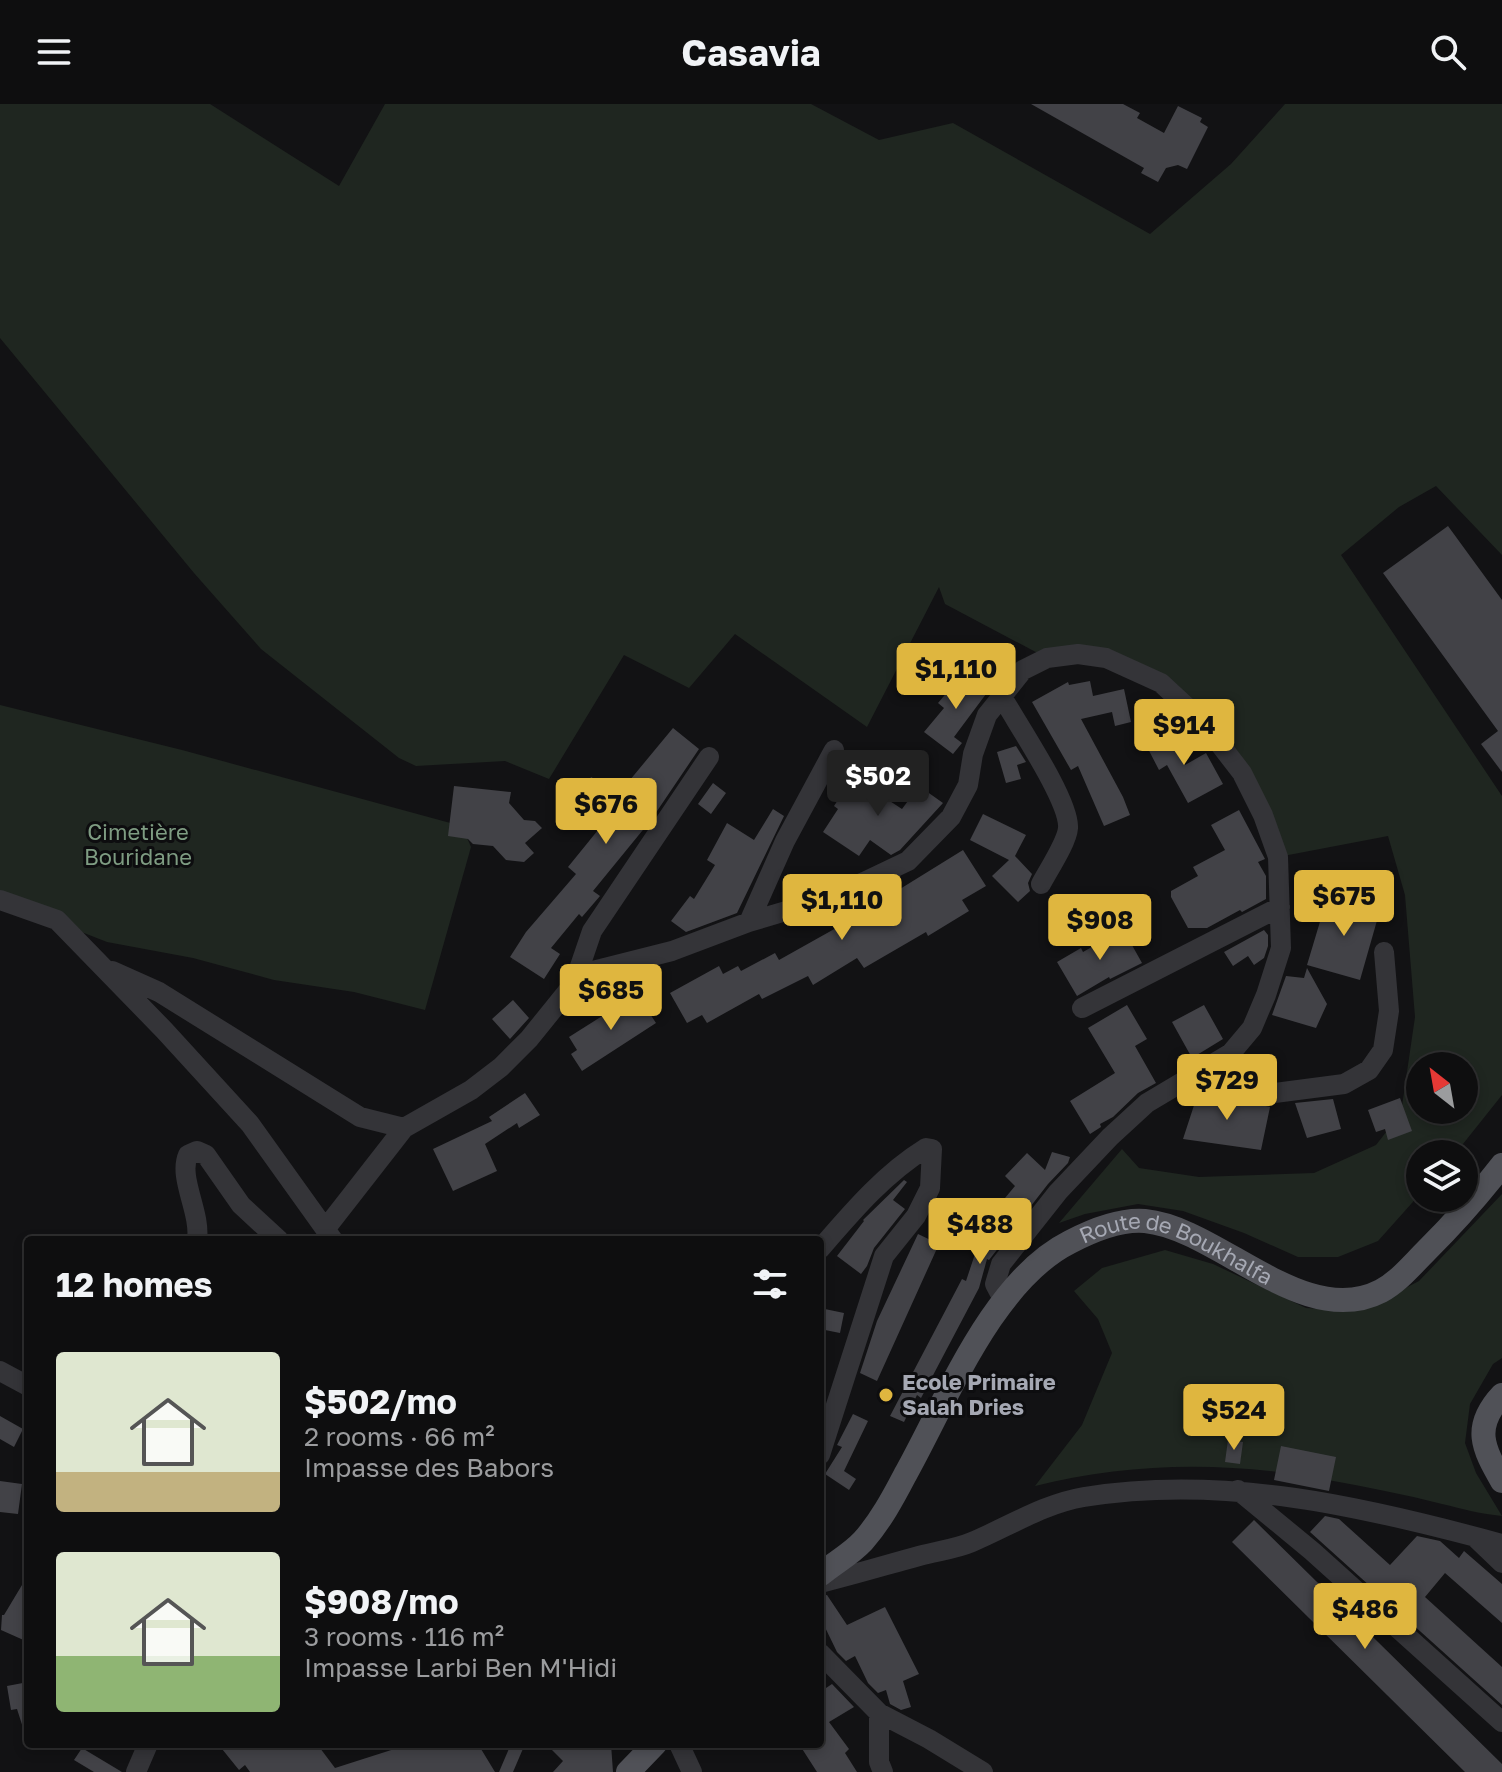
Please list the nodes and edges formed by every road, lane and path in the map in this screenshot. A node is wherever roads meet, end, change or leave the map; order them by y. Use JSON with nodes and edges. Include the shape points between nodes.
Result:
{"nodes":[{"id":1,"x":1001,"y":695,"type":"junction"},
{"id":2,"x":834,"y":750,"type":"dead end"},
{"id":3,"x":709,"y":757,"type":"dead end"},
{"id":4,"x":1041,"y":884,"type":"dead end"},
{"id":5,"x":0,"y":900,"type":"edge"},
{"id":6,"x":1280,"y":907,"type":"junction"},
{"id":7,"x":749,"y":922,"type":"junction"},
{"id":8,"x":1384,"y":952,"type":"dead end"},
{"id":9,"x":101,"y":966,"type":"junction"},
{"id":10,"x":577,"y":975,"type":"junction"},
{"id":11,"x":1082,"y":1008,"type":"dead end"},
{"id":12,"x":1196,"y":1075,"type":"junction"},
{"id":13,"x":404,"y":1128,"type":"junction"},
{"id":14,"x":1502,"y":1165,"type":"edge"},
{"id":15,"x":198,"y":1236,"type":"edge"},
{"id":16,"x":275,"y":1236,"type":"edge"},
{"id":17,"x":330,"y":1236,"type":"edge"},
{"id":18,"x":332,"y":1236,"type":"edge"},
{"id":19,"x":824,"y":1244,"type":"edge"},
{"id":20,"x":1004,"y":1301,"type":"junction"},
{"id":21,"x":0,"y":1371,"type":"edge"},
{"id":22,"x":24,"y":1384,"type":"edge"},
{"id":23,"x":1502,"y":1395,"type":"edge"},
{"id":24,"x":824,"y":1443,"type":"edge"},
{"id":25,"x":1502,"y":1481,"type":"edge"},
{"id":26,"x":1238,"y":1490,"type":"junction"},
{"id":27,"x":1474,"y":1537,"type":"junction"},
{"id":28,"x":1502,"y":1544,"type":"edge"},
{"id":29,"x":1502,"y":1563,"type":"edge"},
{"id":30,"x":824,"y":1572,"type":"edge"},
{"id":31,"x":824,"y":1582,"type":"edge"},
{"id":32,"x":824,"y":1657,"type":"edge"},
{"id":33,"x":879,"y":1713,"type":"junction"},
{"id":34,"x":1502,"y":1722,"type":"edge"},
{"id":35,"x":146,"y":1748,"type":"edge"},
{"id":36,"x":651,"y":1748,"type":"edge"},
{"id":37,"x":681,"y":1748,"type":"edge"},
{"id":38,"x":630,"y":1771,"type":"edge"},
{"id":39,"x":136,"y":1772,"type":"edge"},
{"id":40,"x":692,"y":1772,"type":"edge"},
{"id":41,"x":883,"y":1772,"type":"edge"},
{"id":42,"x":983,"y":1772,"type":"edge"}],
"edges":[{"from":1,"to":4,"type":"street","via":[[1068,818],[1068,831]]},
{"from":1,"to":6,"type":"street","via":[[1023,670],[1047,658],[1078,654],[1106,658],[1161,683],[1202,721],[1242,773],[1278,857]]},
{"from":1,"to":7,"type":"street","via":[[987,715],[968,785],[951,817],[908,861],[813,903]]},
{"from":2,"to":7,"type":"street"},
{"from":3,"to":10,"type":"street","via":[[592,931]]},
{"from":5,"to":9,"type":"street","via":[[57,920]]},
{"from":6,"to":11,"type":"street"},
{"from":6,"to":12,"type":"street","via":[[1281,948],[1252,1028],[1231,1053]]},
{"from":7,"to":10,"type":"street","via":[[672,951]]},
{"from":8,"to":12,"type":"street","via":[[1389,1011],[1383,1050],[1369,1070],[1344,1084],[1267,1094]]},
{"from":9,"to":13,"type":"street","via":[[159,992],[360,1117]]},
{"from":9,"to":17,"type":"street","via":[[250,1124]]},
{"from":10,"to":13,"type":"street","via":[[501,1067]]},
{"from":12,"to":20,"type":"street","via":[[1147,1103],[1058,1192],[1001,1264],[995,1284]]},
{"from":13,"to":18,"type":"street"},
{"from":14,"to":20,"type":"main road","name":"Route de Boukhalfa","via":[[1471,1206],[1404,1274],[1380,1291],[1354,1299],[1327,1299],[1299,1290],[1206,1243],[1144,1221],[1070,1241],[1032,1269]]},
{"from":15,"to":16,"type":"street","via":[[184,1165],[197,1151]]},
{"from":19,"to":24,"type":"street","via":[[901,1163],[932,1149],[930,1188],[916,1216],[884,1256]]},
{"from":20,"to":30,"type":"main road","name":"Route de Boukhalfa","via":[[881,1516],[854,1550]]},
{"from":21,"to":22,"type":"street"},
{"from":23,"to":25,"type":"main road","via":[[1486,1415],[1481,1436]]},
{"from":26,"to":27,"type":"street","via":[[1322,1502]]},
{"from":26,"to":31,"type":"street","via":[[1083,1497],[1043,1508],[970,1543]]},
{"from":26,"to":34,"type":"street"},
{"from":27,"to":28,"type":"street"},
{"from":27,"to":29,"type":"street"},
{"from":32,"to":33,"type":"street"},
{"from":33,"to":41,"type":"street"},
{"from":33,"to":42,"type":"street"},
{"from":35,"to":39,"type":"street"},
{"from":36,"to":38,"type":"main road"},
{"from":37,"to":40,"type":"street"}]}
